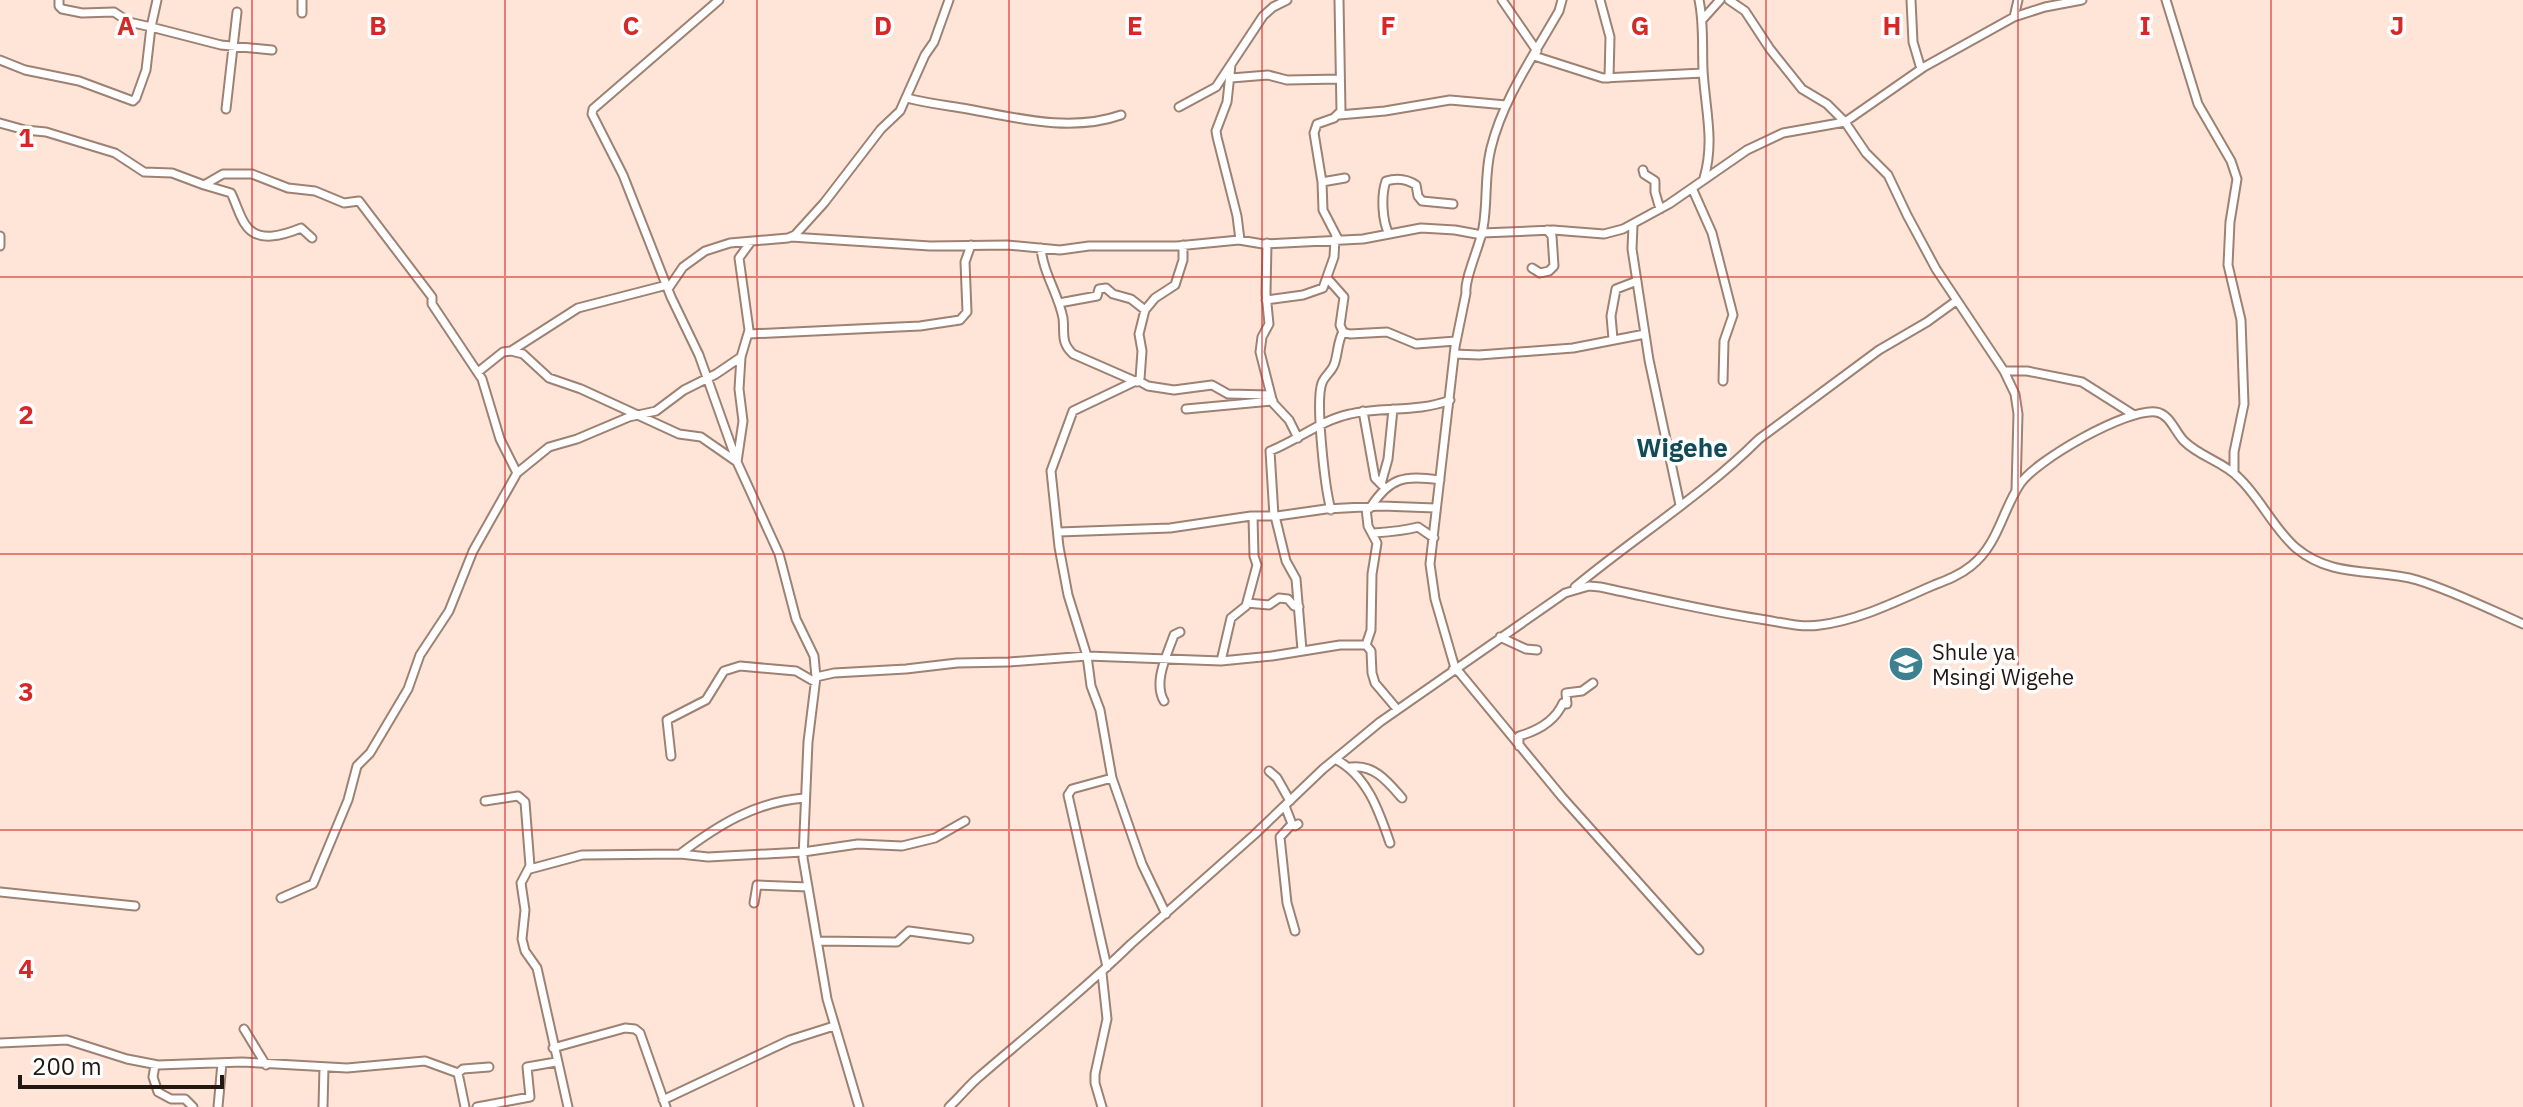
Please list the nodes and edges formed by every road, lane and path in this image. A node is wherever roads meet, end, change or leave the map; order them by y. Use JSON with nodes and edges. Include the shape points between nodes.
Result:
{"nodes":[{"id":1,"x":59,"y":0,"type":"edge"},
{"id":2,"x":157,"y":0,"type":"edge"},
{"id":3,"x":302,"y":0,"type":"edge"},
{"id":4,"x":719,"y":0,"type":"edge"},
{"id":5,"x":949,"y":0,"type":"edge"},
{"id":6,"x":1287,"y":0,"type":"edge"},
{"id":7,"x":1339,"y":0,"type":"edge"},
{"id":8,"x":1502,"y":0,"type":"edge"},
{"id":9,"x":1562,"y":0,"type":"edge"},
{"id":10,"x":1600,"y":0,"type":"edge"},
{"id":11,"x":1699,"y":0,"type":"edge"},
{"id":12,"x":1720,"y":0,"type":"edge"},
{"id":13,"x":1729,"y":0,"type":"edge"},
{"id":14,"x":1911,"y":0,"type":"edge"},
{"id":15,"x":2018,"y":0,"type":"edge"},
{"id":16,"x":2082,"y":0,"type":"edge"},
{"id":17,"x":2166,"y":0,"type":"edge"},
{"id":18,"x":237,"y":12,"type":"dead end"},
{"id":19,"x":302,"y":13,"type":"dead end"},
{"id":20,"x":2014,"y":17,"type":"junction"},
{"id":21,"x":1702,"y":20,"type":"junction"},
{"id":22,"x":151,"y":27,"type":"junction"},
{"id":23,"x":234,"y":44,"type":"junction"},
{"id":24,"x":272,"y":50,"type":"dead end"},
{"id":25,"x":1535,"y":53,"type":"junction"},
{"id":26,"x":0,"y":60,"type":"edge"},
{"id":27,"x":1231,"y":65,"type":"junction"},
{"id":28,"x":1921,"y":69,"type":"junction"},
{"id":29,"x":1703,"y":73,"type":"junction"},
{"id":30,"x":1231,"y":78,"type":"junction"},
{"id":31,"x":1609,"y":78,"type":"junction"},
{"id":32,"x":1340,"y":79,"type":"junction"},
{"id":33,"x":907,"y":98,"type":"junction"},
{"id":34,"x":1506,"y":105,"type":"junction"},
{"id":35,"x":1179,"y":107,"type":"dead end"},
{"id":36,"x":226,"y":109,"type":"dead end"},
{"id":37,"x":1121,"y":115,"type":"dead end"},
{"id":38,"x":1339,"y":115,"type":"junction"},
{"id":39,"x":1845,"y":122,"type":"junction"},
{"id":40,"x":0,"y":123,"type":"edge"},
{"id":41,"x":1643,"y":170,"type":"dead end"},
{"id":42,"x":1345,"y":178,"type":"dead end"},
{"id":43,"x":1704,"y":178,"type":"junction"},
{"id":44,"x":1322,"y":182,"type":"junction"},
{"id":45,"x":204,"y":185,"type":"junction"},
{"id":46,"x":1692,"y":188,"type":"junction"},
{"id":47,"x":1453,"y":204,"type":"dead end"},
{"id":48,"x":1660,"y":209,"type":"junction"},
{"id":49,"x":1633,"y":225,"type":"junction"},
{"id":50,"x":1547,"y":230,"type":"junction"},
{"id":51,"x":1389,"y":234,"type":"junction"},
{"id":52,"x":1482,"y":234,"type":"junction"},
{"id":53,"x":0,"y":236,"type":"edge"},
{"id":54,"x":791,"y":237,"type":"junction"},
{"id":55,"x":312,"y":238,"type":"dead end"},
{"id":56,"x":1336,"y":239,"type":"junction"},
{"id":57,"x":1240,"y":240,"type":"junction"},
{"id":58,"x":750,"y":243,"type":"junction"},
{"id":59,"x":1267,"y":243,"type":"junction"},
{"id":60,"x":971,"y":245,"type":"junction"},
{"id":61,"x":1183,"y":245,"type":"junction"},
{"id":62,"x":0,"y":246,"type":"edge"},
{"id":63,"x":1041,"y":248,"type":"junction"},
{"id":64,"x":1532,"y":268,"type":"dead end"},
{"id":65,"x":1328,"y":279,"type":"junction"},
{"id":66,"x":1637,"y":281,"type":"junction"},
{"id":67,"x":667,"y":287,"type":"junction"},
{"id":68,"x":1266,"y":300,"type":"junction"},
{"id":69,"x":1956,"y":301,"type":"junction"},
{"id":70,"x":1059,"y":303,"type":"junction"},
{"id":71,"x":1145,"y":310,"type":"junction"},
{"id":72,"x":1343,"y":332,"type":"junction"},
{"id":73,"x":749,"y":334,"type":"junction"},
{"id":74,"x":1645,"y":334,"type":"junction"},
{"id":75,"x":1613,"y":339,"type":"junction"},
{"id":76,"x":1456,"y":341,"type":"junction"},
{"id":77,"x":511,"y":351,"type":"junction"},
{"id":78,"x":1454,"y":354,"type":"junction"},
{"id":79,"x":741,"y":357,"type":"junction"},
{"id":80,"x":2004,"y":371,"type":"junction"},
{"id":81,"x":478,"y":372,"type":"junction"},
{"id":82,"x":707,"y":379,"type":"junction"},
{"id":83,"x":1723,"y":381,"type":"dead end"},
{"id":84,"x":1138,"y":382,"type":"junction"},
{"id":85,"x":1272,"y":398,"type":"junction"},
{"id":86,"x":1450,"y":400,"type":"junction"},
{"id":87,"x":1186,"y":409,"type":"dead end"},
{"id":88,"x":1393,"y":409,"type":"junction"},
{"id":89,"x":1363,"y":411,"type":"junction"},
{"id":90,"x":638,"y":415,"type":"junction"},
{"id":91,"x":2134,"y":415,"type":"junction"},
{"id":92,"x":1320,"y":425,"type":"junction"},
{"id":93,"x":1298,"y":438,"type":"junction"},
{"id":94,"x":737,"y":462,"type":"junction"},
{"id":95,"x":517,"y":473,"type":"junction"},
{"id":96,"x":2234,"y":473,"type":"junction"},
{"id":97,"x":1440,"y":480,"type":"junction"},
{"id":98,"x":1382,"y":486,"type":"junction"},
{"id":99,"x":2016,"y":491,"type":"junction"},
{"id":100,"x":1680,"y":505,"type":"junction"},
{"id":101,"x":1368,"y":508,"type":"junction"},
{"id":102,"x":1435,"y":508,"type":"junction"},
{"id":103,"x":1331,"y":510,"type":"junction"},
{"id":104,"x":1253,"y":516,"type":"junction"},
{"id":105,"x":1275,"y":516,"type":"junction"},
{"id":106,"x":1059,"y":532,"type":"junction"},
{"id":107,"x":1374,"y":533,"type":"junction"},
{"id":108,"x":1434,"y":538,"type":"junction"},
{"id":109,"x":1574,"y":589,"type":"junction"},
{"id":110,"x":1247,"y":603,"type":"junction"},
{"id":111,"x":1299,"y":607,"type":"junction"},
{"id":112,"x":2523,"y":624,"type":"edge"},
{"id":113,"x":1180,"y":632,"type":"dead end"},
{"id":114,"x":1500,"y":637,"type":"junction"},
{"id":115,"x":1366,"y":645,"type":"junction"},
{"id":116,"x":1302,"y":650,"type":"junction"},
{"id":117,"x":1537,"y":650,"type":"dead end"},
{"id":118,"x":1087,"y":656,"type":"junction"},
{"id":119,"x":1167,"y":657,"type":"junction"},
{"id":120,"x":1221,"y":661,"type":"junction"},
{"id":121,"x":1454,"y":668,"type":"junction"},
{"id":122,"x":816,"y":680,"type":"junction"},
{"id":123,"x":1593,"y":683,"type":"dead end"},
{"id":124,"x":1164,"y":701,"type":"dead end"},
{"id":125,"x":1397,"y":709,"type":"junction"},
{"id":126,"x":1519,"y":746,"type":"junction"},
{"id":127,"x":671,"y":756,"type":"dead end"},
{"id":128,"x":1335,"y":759,"type":"junction"},
{"id":129,"x":1351,"y":767,"type":"junction"},
{"id":130,"x":1269,"y":771,"type":"dead end"},
{"id":131,"x":1112,"y":778,"type":"junction"},
{"id":132,"x":804,"y":798,"type":"junction"},
{"id":133,"x":1402,"y":798,"type":"dead end"},
{"id":134,"x":485,"y":801,"type":"dead end"},
{"id":135,"x":1287,"y":803,"type":"junction"},
{"id":136,"x":965,"y":821,"type":"dead end"},
{"id":137,"x":1390,"y":843,"type":"dead end"},
{"id":138,"x":803,"y":852,"type":"junction"},
{"id":139,"x":680,"y":854,"type":"junction"},
{"id":140,"x":530,"y":869,"type":"junction"},
{"id":141,"x":808,"y":887,"type":"junction"},
{"id":142,"x":0,"y":892,"type":"edge"},
{"id":143,"x":281,"y":898,"type":"dead end"},
{"id":144,"x":754,"y":903,"type":"dead end"},
{"id":145,"x":135,"y":906,"type":"dead end"},
{"id":146,"x":1166,"y":914,"type":"junction"},
{"id":147,"x":1295,"y":931,"type":"dead end"},
{"id":148,"x":969,"y":939,"type":"dead end"},
{"id":149,"x":817,"y":941,"type":"junction"},
{"id":150,"x":1699,"y":950,"type":"dead end"},
{"id":151,"x":1105,"y":970,"type":"junction"},
{"id":152,"x":834,"y":1026,"type":"junction"},
{"id":153,"x":244,"y":1029,"type":"dead end"},
{"id":154,"x":0,"y":1043,"type":"edge"},
{"id":155,"x":553,"y":1048,"type":"junction"},
{"id":156,"x":556,"y":1062,"type":"junction"},
{"id":157,"x":222,"y":1063,"type":"junction"},
{"id":158,"x":155,"y":1065,"type":"junction"},
{"id":159,"x":266,"y":1065,"type":"junction"},
{"id":160,"x":324,"y":1067,"type":"junction"},
{"id":161,"x":489,"y":1067,"type":"dead end"},
{"id":162,"x":458,"y":1073,"type":"junction"},
{"id":163,"x":664,"y":1104,"type":"edge"},
{"id":164,"x":193,"y":1107,"type":"edge"},
{"id":165,"x":218,"y":1107,"type":"edge"},
{"id":166,"x":323,"y":1107,"type":"edge"},
{"id":167,"x":465,"y":1107,"type":"edge"},
{"id":168,"x":477,"y":1107,"type":"edge"},
{"id":169,"x":568,"y":1107,"type":"edge"},
{"id":170,"x":859,"y":1107,"type":"edge"},
{"id":171,"x":949,"y":1107,"type":"edge"},
{"id":172,"x":1102,"y":1107,"type":"edge"}],
"edges":[{"from":1,"to":22,"type":"street","via":[[62,9],[114,12]]},
{"from":2,"to":22,"type":"street"},
{"from":3,"to":19,"type":"street"},
{"from":4,"to":67,"type":"street","via":[[592,111]]},
{"from":5,"to":33,"type":"street"},
{"from":6,"to":27,"type":"street","via":[[1263,16]]},
{"from":7,"to":32,"type":"street"},
{"from":8,"to":25,"type":"street"},
{"from":9,"to":25,"type":"street"},
{"from":10,"to":31,"type":"street","via":[[1610,37]]},
{"from":11,"to":21,"type":"street"},
{"from":12,"to":21,"type":"street"},
{"from":13,"to":39,"type":"street","via":[[1745,11],[1802,89]]},
{"from":14,"to":28,"type":"street","via":[[1913,42]]},
{"from":15,"to":20,"type":"street"},
{"from":16,"to":20,"type":"street"},
{"from":17,"to":96,"type":"street","via":[[2198,104],[2237,179],[2227,246],[2241,320],[2244,404]]},
{"from":18,"to":23,"type":"street"},
{"from":20,"to":28,"type":"street"},
{"from":21,"to":29,"type":"street"},
{"from":22,"to":23,"type":"street"},
{"from":22,"to":26,"type":"street","via":[[146,70],[133,101]]},
{"from":23,"to":24,"type":"street"},
{"from":23,"to":36,"type":"street"},
{"from":25,"to":31,"type":"street"},
{"from":25,"to":34,"type":"street"},
{"from":27,"to":30,"type":"street"},
{"from":27,"to":35,"type":"street","via":[[1216,87]]},
{"from":28,"to":39,"type":"street"},
{"from":29,"to":31,"type":"street"},
{"from":29,"to":43,"type":"street","via":[[1710,124]]},
{"from":30,"to":32,"type":"street"},
{"from":30,"to":57,"type":"street","via":[[1216,131]]},
{"from":32,"to":38,"type":"street"},
{"from":33,"to":37,"type":"street","via":[[1059,123],[1101,122]]},
{"from":33,"to":54,"type":"street"},
{"from":34,"to":38,"type":"street","via":[[1450,100]]},
{"from":34,"to":52,"type":"street","via":[[1490,150]]},
{"from":38,"to":44,"type":"street","via":[[1314,128]]},
{"from":39,"to":43,"type":"street","via":[[1783,133]]},
{"from":39,"to":69,"type":"street","via":[[1888,175]]},
{"from":40,"to":45,"type":"street","via":[[115,153],[144,172],[172,173]]},
{"from":41,"to":48,"type":"street","via":[[1655,181]]},
{"from":42,"to":44,"type":"street"},
{"from":43,"to":46,"type":"street"},
{"from":44,"to":56,"type":"street","via":[[1323,210]]},
{"from":45,"to":55,"type":"street","via":[[231,193],[250,230],[266,237],[301,228]]},
{"from":45,"to":81,"type":"street","via":[[223,174],[252,174],[344,203],[359,201],[432,297]]},
{"from":46,"to":48,"type":"street"},
{"from":46,"to":83,"type":"street","via":[[1712,233],[1733,315],[1724,341]]},
{"from":47,"to":51,"type":"street","via":[[1422,201],[1412,181],[1386,181]]},
{"from":48,"to":49,"type":"street"},
{"from":49,"to":50,"type":"street","via":[[1604,234]]},
{"from":49,"to":66,"type":"street"},
{"from":50,"to":52,"type":"street"},
{"from":50,"to":64,"type":"street","via":[[1554,266],[1540,273]]},
{"from":51,"to":52,"type":"street","via":[[1421,228]]},
{"from":51,"to":56,"type":"street"},
{"from":52,"to":76,"type":"street","via":[[1465,284]]},
{"from":53,"to":62,"type":"street"},
{"from":54,"to":58,"type":"street"},
{"from":54,"to":60,"type":"street"},
{"from":56,"to":59,"type":"street"},
{"from":56,"to":65,"type":"street"},
{"from":57,"to":59,"type":"street"},
{"from":57,"to":61,"type":"street"},
{"from":58,"to":67,"type":"street","via":[[722,244],[701,253]]},
{"from":58,"to":73,"type":"street","via":[[739,262]]},
{"from":59,"to":68,"type":"street"},
{"from":60,"to":63,"type":"street"},
{"from":60,"to":73,"type":"street","via":[[965,262],[967,312],[960,320]]},
{"from":61,"to":63,"type":"street"},
{"from":61,"to":71,"type":"street","via":[[1175,285]]},
{"from":63,"to":70,"type":"street"},
{"from":65,"to":68,"type":"street","via":[[1311,294]]},
{"from":65,"to":72,"type":"street","via":[[1344,297]]},
{"from":66,"to":74,"type":"street"},
{"from":66,"to":75,"type":"street","via":[[1616,289]]},
{"from":67,"to":77,"type":"street","via":[[578,308]]},
{"from":67,"to":82,"type":"street"},
{"from":68,"to":85,"type":"street","via":[[1269,324],[1259,346]]},
{"from":69,"to":80,"type":"street"},
{"from":69,"to":100,"type":"street","via":[[1864,361]]},
{"from":70,"to":71,"type":"street","via":[[1097,296],[1106,288]]},
{"from":70,"to":84,"type":"street","via":[[1067,349]]},
{"from":71,"to":84,"type":"street"},
{"from":72,"to":76,"type":"street","via":[[1387,332],[1416,344]]},
{"from":72,"to":92,"type":"street","via":[[1333,368],[1322,383]]},
{"from":73,"to":79,"type":"street"},
{"from":74,"to":75,"type":"street"},
{"from":74,"to":100,"type":"street"},
{"from":75,"to":78,"type":"street","via":[[1543,351]]},
{"from":76,"to":78,"type":"street"},
{"from":77,"to":81,"type":"street","via":[[496,355]]},
{"from":77,"to":90,"type":"street","via":[[531,360],[549,378]]},
{"from":78,"to":86,"type":"street"},
{"from":79,"to":82,"type":"street"},
{"from":79,"to":94,"type":"street","via":[[743,421]]},
{"from":80,"to":91,"type":"street","via":[[2082,382]]},
{"from":80,"to":99,"type":"street","via":[[2018,414]]},
{"from":81,"to":95,"type":"street"},
{"from":82,"to":90,"type":"street","via":[[656,411]]},
{"from":82,"to":94,"type":"street"},
{"from":84,"to":85,"type":"street","via":[[1174,390],[1212,385],[1228,394]]},
{"from":84,"to":106,"type":"street","via":[[1072,413],[1051,471]]},
{"from":85,"to":87,"type":"street"},
{"from":85,"to":93,"type":"street"},
{"from":86,"to":88,"type":"street"},
{"from":86,"to":97,"type":"street"},
{"from":88,"to":89,"type":"street"},
{"from":88,"to":98,"type":"street"},
{"from":89,"to":92,"type":"street"},
{"from":89,"to":98,"type":"street","via":[[1375,478]]},
{"from":90,"to":94,"type":"street","via":[[679,434],[701,437]]},
{"from":90,"to":95,"type":"street","via":[[549,447]]},
{"from":91,"to":96,"type":"street","via":[[2160,412],[2184,442]]},
{"from":91,"to":99,"type":"street","via":[[2059,451],[2026,476]]},
{"from":92,"to":93,"type":"street"},
{"from":92,"to":103,"type":"street"},
{"from":93,"to":105,"type":"street","via":[[1269,453]]},
{"from":94,"to":122,"type":"street","via":[[779,554],[796,619],[814,656]]},
{"from":95,"to":143,"type":"street","via":[[473,551],[449,611],[420,655],[408,689],[357,766],[313,884]]},
{"from":96,"to":112,"type":"street","via":[[2283,535],[2312,558],[2355,573],[2417,580]]},
{"from":97,"to":98,"type":"street"},
{"from":97,"to":102,"type":"street"},
{"from":98,"to":101,"type":"street"},
{"from":99,"to":109,"type":"street","via":[[1997,534],[1972,566],[1845,620],[1787,624],[1600,587]]},
{"from":100,"to":109,"type":"street"},
{"from":101,"to":102,"type":"street"},
{"from":101,"to":103,"type":"street"},
{"from":101,"to":107,"type":"street","via":[[1368,526]]},
{"from":102,"to":108,"type":"street"},
{"from":103,"to":105,"type":"street"},
{"from":104,"to":105,"type":"street"},
{"from":104,"to":106,"type":"street","via":[[1170,528]]},
{"from":104,"to":110,"type":"street","via":[[1257,565]]},
{"from":105,"to":111,"type":"street"},
{"from":106,"to":118,"type":"street","via":[[1067,587]]},
{"from":107,"to":108,"type":"street","via":[[1418,527]]},
{"from":107,"to":115,"type":"street","via":[[1373,607]]},
{"from":108,"to":121,"type":"street","via":[[1431,581]]},
{"from":109,"to":114,"type":"street"},
{"from":110,"to":111,"type":"street","via":[[1269,605],[1283,598]]},
{"from":110,"to":120,"type":"street","via":[[1231,618]]},
{"from":111,"to":116,"type":"street"},
{"from":113,"to":119,"type":"street"},
{"from":114,"to":117,"type":"street"},
{"from":114,"to":121,"type":"street"},
{"from":115,"to":116,"type":"street"},
{"from":115,"to":125,"type":"street","via":[[1375,683]]},
{"from":116,"to":120,"type":"street"},
{"from":118,"to":119,"type":"street"},
{"from":118,"to":122,"type":"street","via":[[834,673]]},
{"from":118,"to":131,"type":"street"},
{"from":119,"to":120,"type":"street"},
{"from":119,"to":124,"type":"street","via":[[1159,680]]},
{"from":121,"to":125,"type":"street"},
{"from":121,"to":126,"type":"street"},
{"from":122,"to":127,"type":"street","via":[[796,671],[740,666],[724,671],[706,700],[667,720]]},
{"from":122,"to":132,"type":"street"},
{"from":123,"to":126,"type":"street","via":[[1566,693],[1567,704],[1557,716],[1519,736]]},
{"from":125,"to":128,"type":"street"},
{"from":126,"to":150,"type":"street"},
{"from":128,"to":129,"type":"street"},
{"from":128,"to":135,"type":"street"},
{"from":129,"to":133,"type":"street","via":[[1361,765],[1383,777]]},
{"from":129,"to":137,"type":"street","via":[[1378,807]]},
{"from":130,"to":135,"type":"street"},
{"from":131,"to":146,"type":"street"},
{"from":131,"to":151,"type":"street","via":[[1072,789],[1068,795]]},
{"from":132,"to":138,"type":"street"},
{"from":132,"to":139,"type":"street","via":[[742,813]]},
{"from":134,"to":140,"type":"street","via":[[524,799]]},
{"from":135,"to":146,"type":"street"},
{"from":135,"to":147,"type":"street","via":[[1295,824],[1280,837]]},
{"from":136,"to":138,"type":"street","via":[[943,835],[911,844]]},
{"from":138,"to":139,"type":"street"},
{"from":138,"to":141,"type":"street"},
{"from":139,"to":140,"type":"street","via":[[582,855]]},
{"from":140,"to":155,"type":"street","via":[[521,883],[522,939],[537,968]]},
{"from":141,"to":144,"type":"street","via":[[757,885]]},
{"from":141,"to":149,"type":"street"},
{"from":142,"to":145,"type":"street"},
{"from":146,"to":151,"type":"street"},
{"from":148,"to":149,"type":"street","via":[[909,931],[897,942]]},
{"from":149,"to":152,"type":"street"},
{"from":151,"to":171,"type":"street"},
{"from":151,"to":172,"type":"street","via":[[1107,1019],[1095,1063]]},
{"from":152,"to":163,"type":"street","via":[[790,1040]]},
{"from":152,"to":170,"type":"street"},
{"from":153,"to":159,"type":"street"},
{"from":154,"to":158,"type":"street","via":[[67,1040]]},
{"from":155,"to":156,"type":"street"},
{"from":155,"to":163,"type":"street","via":[[635,1029]]},
{"from":156,"to":168,"type":"street","via":[[527,1067],[530,1097]]},
{"from":156,"to":169,"type":"street"},
{"from":157,"to":158,"type":"street"},
{"from":157,"to":159,"type":"street"},
{"from":157,"to":165,"type":"street"},
{"from":158,"to":164,"type":"street","via":[[158,1092],[185,1099]]},
{"from":159,"to":160,"type":"street"},
{"from":160,"to":162,"type":"street","via":[[425,1061]]},
{"from":160,"to":166,"type":"street"},
{"from":161,"to":162,"type":"street"},
{"from":162,"to":167,"type":"street"}]}
